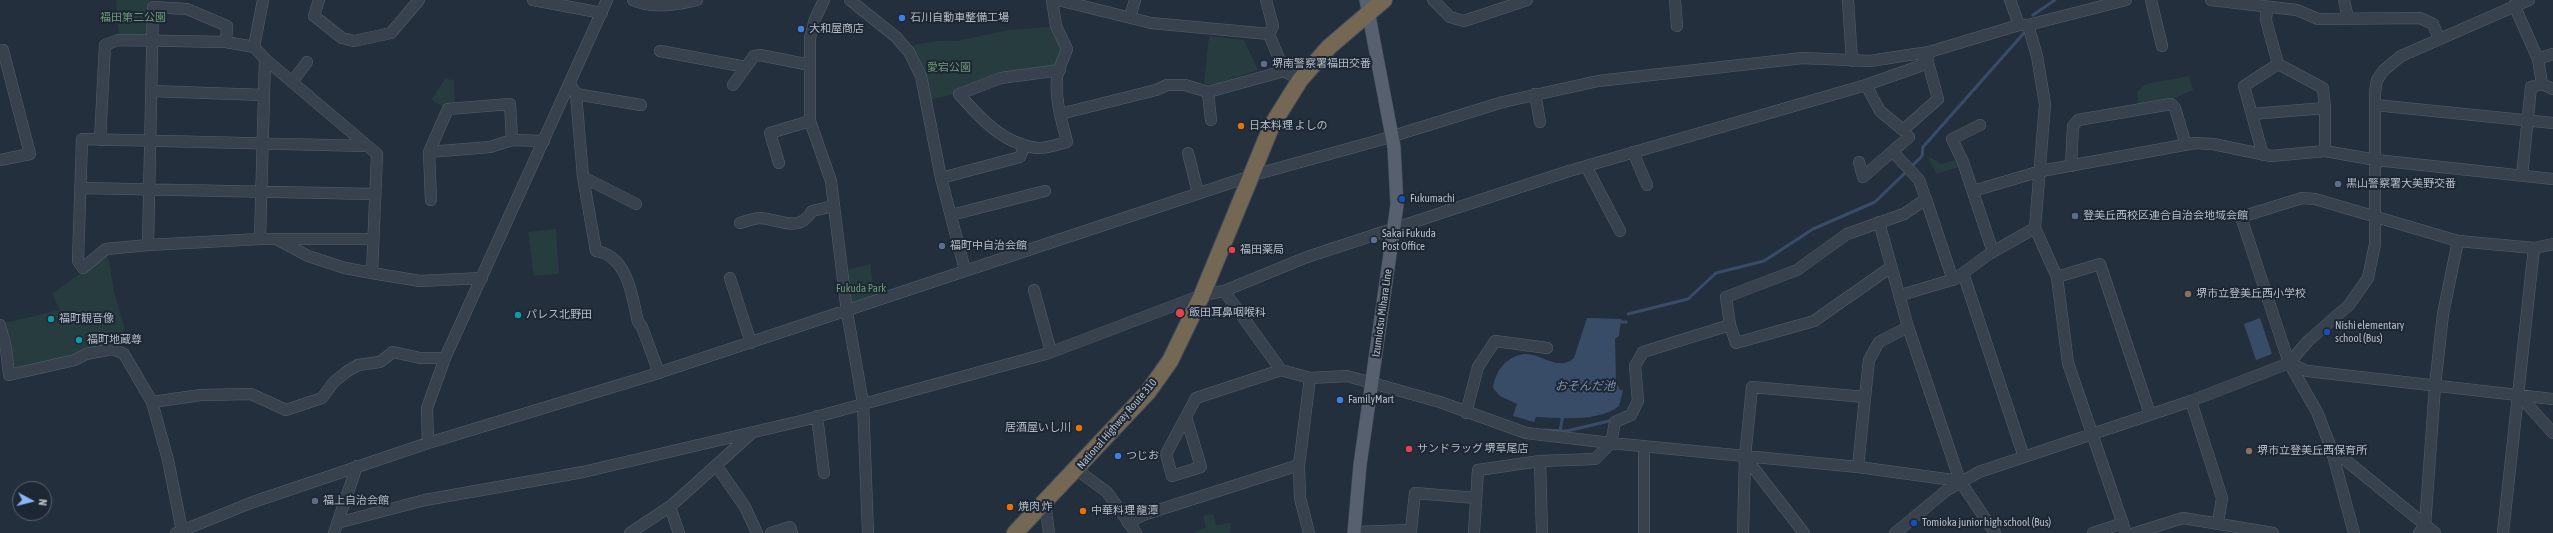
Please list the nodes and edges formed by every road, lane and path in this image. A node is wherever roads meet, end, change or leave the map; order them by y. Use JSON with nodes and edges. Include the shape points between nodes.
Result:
{"nodes":[{"id":1,"x":264,"y":0,"type":"edge"},
{"id":2,"x":318,"y":0,"type":"edge"},
{"id":3,"x":419,"y":0,"type":"edge"},
{"id":4,"x":532,"y":0,"type":"edge"},
{"id":5,"x":607,"y":0,"type":"edge"},
{"id":6,"x":633,"y":0,"type":"edge"},
{"id":7,"x":697,"y":0,"type":"edge"},
{"id":8,"x":824,"y":0,"type":"edge"},
{"id":9,"x":850,"y":0,"type":"edge"},
{"id":10,"x":1052,"y":0,"type":"edge"},
{"id":11,"x":1058,"y":0,"type":"edge"},
{"id":12,"x":1135,"y":0,"type":"edge"},
{"id":13,"x":1266,"y":0,"type":"edge"},
{"id":14,"x":1384,"y":0,"type":"edge"},
{"id":15,"x":1433,"y":0,"type":"edge"},
{"id":16,"x":1527,"y":0,"type":"edge"},
{"id":17,"x":1675,"y":0,"type":"edge"},
{"id":18,"x":1848,"y":0,"type":"edge"},
{"id":19,"x":2010,"y":0,"type":"edge"},
{"id":20,"x":2126,"y":0,"type":"edge"},
{"id":21,"x":2151,"y":0,"type":"edge"},
{"id":22,"x":2211,"y":0,"type":"edge"},
{"id":23,"x":2344,"y":0,"type":"edge"},
{"id":24,"x":2529,"y":0,"type":"edge"},
{"id":25,"x":2514,"y":5,"type":"junction"},
{"id":26,"x":1368,"y":6,"type":"edge"},
{"id":27,"x":2267,"y":7,"type":"junction"},
{"id":28,"x":602,"y":14,"type":"junction"},
{"id":29,"x":1130,"y":18,"type":"junction"},
{"id":30,"x":2348,"y":18,"type":"junction"},
{"id":31,"x":2023,"y":25,"type":"junction"},
{"id":32,"x":1677,"y":26,"type":"dead end"},
{"id":33,"x":1269,"y":34,"type":"junction"},
{"id":34,"x":2439,"y":38,"type":"junction"},
{"id":35,"x":152,"y":40,"type":"junction"},
{"id":36,"x":226,"y":42,"type":"junction"},
{"id":37,"x":2162,"y":46,"type":"dead end"},
{"id":38,"x":254,"y":47,"type":"junction"},
{"id":39,"x":3,"y":50,"type":"dead end"},
{"id":40,"x":660,"y":51,"type":"dead end"},
{"id":41,"x":2553,"y":54,"type":"edge"},
{"id":42,"x":1928,"y":56,"type":"junction"},
{"id":43,"x":265,"y":59,"type":"junction"},
{"id":44,"x":2538,"y":60,"type":"junction"},
{"id":45,"x":1852,"y":61,"type":"junction"},
{"id":46,"x":3,"y":62,"type":"edge"},
{"id":47,"x":307,"y":62,"type":"dead end"},
{"id":48,"x":2278,"y":64,"type":"junction"},
{"id":49,"x":810,"y":65,"type":"junction"},
{"id":50,"x":746,"y":67,"type":"junction"},
{"id":51,"x":1060,"y":70,"type":"junction"},
{"id":52,"x":1284,"y":71,"type":"junction"},
{"id":53,"x":1300,"y":80,"type":"junction"},
{"id":54,"x":292,"y":82,"type":"junction"},
{"id":55,"x":570,"y":83,"type":"junction"},
{"id":56,"x":2542,"y":84,"type":"junction"},
{"id":57,"x":732,"y":85,"type":"dead end"},
{"id":58,"x":1866,"y":85,"type":"junction"},
{"id":59,"x":2553,"y":89,"type":"edge"},
{"id":60,"x":151,"y":91,"type":"junction"},
{"id":61,"x":1208,"y":92,"type":"junction"},
{"id":62,"x":576,"y":94,"type":"junction"},
{"id":63,"x":1535,"y":94,"type":"junction"},
{"id":64,"x":264,"y":95,"type":"junction"},
{"id":65,"x":641,"y":105,"type":"dead end"},
{"id":66,"x":2375,"y":105,"type":"junction"},
{"id":67,"x":2325,"y":108,"type":"junction"},
{"id":68,"x":1060,"y":114,"type":"junction"},
{"id":69,"x":2252,"y":114,"type":"junction"},
{"id":70,"x":1211,"y":120,"type":"dead end"},
{"id":71,"x":2529,"y":120,"type":"junction"},
{"id":72,"x":810,"y":121,"type":"junction"},
{"id":73,"x":1540,"y":122,"type":"dead end"},
{"id":74,"x":2553,"y":123,"type":"edge"},
{"id":75,"x":1980,"y":125,"type":"dead end"},
{"id":76,"x":1392,"y":136,"type":"junction"},
{"id":77,"x":1909,"y":137,"type":"dead end"},
{"id":78,"x":100,"y":140,"type":"junction"},
{"id":79,"x":150,"y":140,"type":"junction"},
{"id":80,"x":512,"y":140,"type":"junction"},
{"id":81,"x":544,"y":141,"type":"junction"},
{"id":82,"x":263,"y":144,"type":"junction"},
{"id":83,"x":1025,"y":145,"type":"junction"},
{"id":84,"x":2186,"y":145,"type":"junction"},
{"id":85,"x":366,"y":146,"type":"junction"},
{"id":86,"x":429,"y":152,"type":"junction"},
{"id":87,"x":1188,"y":152,"type":"dead end"},
{"id":88,"x":1633,"y":152,"type":"junction"},
{"id":89,"x":2325,"y":152,"type":"junction"},
{"id":90,"x":1894,"y":153,"type":"junction"},
{"id":91,"x":2264,"y":155,"type":"junction"},
{"id":92,"x":0,"y":160,"type":"edge"},
{"id":93,"x":2376,"y":160,"type":"junction"},
{"id":94,"x":1859,"y":162,"type":"dead end"},
{"id":95,"x":779,"y":163,"type":"dead end"},
{"id":96,"x":1586,"y":166,"type":"junction"},
{"id":97,"x":2071,"y":166,"type":"junction"},
{"id":98,"x":2041,"y":171,"type":"junction"},
{"id":99,"x":1253,"y":175,"type":"junction"},
{"id":100,"x":2522,"y":176,"type":"junction"},
{"id":101,"x":583,"y":177,"type":"junction"},
{"id":102,"x":941,"y":178,"type":"junction"},
{"id":103,"x":2553,"y":179,"type":"edge"},
{"id":104,"x":1647,"y":185,"type":"dead end"},
{"id":105,"x":80,"y":188,"type":"junction"},
{"id":106,"x":149,"y":189,"type":"junction"},
{"id":107,"x":262,"y":191,"type":"junction"},
{"id":108,"x":1045,"y":191,"type":"dead end"},
{"id":109,"x":1973,"y":192,"type":"junction"},
{"id":110,"x":374,"y":194,"type":"junction"},
{"id":111,"x":1198,"y":194,"type":"junction"},
{"id":112,"x":1926,"y":199,"type":"junction"},
{"id":113,"x":431,"y":200,"type":"dead end"},
{"id":114,"x":636,"y":204,"type":"dead end"},
{"id":115,"x":834,"y":206,"type":"junction"},
{"id":116,"x":950,"y":215,"type":"junction"},
{"id":117,"x":2375,"y":217,"type":"junction"},
{"id":118,"x":1879,"y":222,"type":"junction"},
{"id":119,"x":740,"y":223,"type":"dead end"},
{"id":120,"x":1395,"y":227,"type":"junction"},
{"id":121,"x":2035,"y":228,"type":"junction"},
{"id":122,"x":1620,"y":231,"type":"dead end"},
{"id":123,"x":260,"y":239,"type":"junction"},
{"id":124,"x":276,"y":239,"type":"junction"},
{"id":125,"x":373,"y":239,"type":"junction"},
{"id":126,"x":2458,"y":241,"type":"junction"},
{"id":127,"x":2553,"y":244,"type":"edge"},
{"id":128,"x":148,"y":245,"type":"junction"},
{"id":129,"x":2534,"y":248,"type":"junction"},
{"id":130,"x":1993,"y":252,"type":"junction"},
{"id":131,"x":1891,"y":267,"type":"junction"},
{"id":132,"x":965,"y":270,"type":"junction"},
{"id":133,"x":372,"y":273,"type":"junction"},
{"id":134,"x":1963,"y":273,"type":"junction"},
{"id":135,"x":2057,"y":277,"type":"junction"},
{"id":136,"x":482,"y":278,"type":"junction"},
{"id":137,"x":730,"y":278,"type":"dead end"},
{"id":138,"x":1953,"y":280,"type":"junction"},
{"id":139,"x":1034,"y":290,"type":"dead end"},
{"id":140,"x":1224,"y":291,"type":"junction"},
{"id":141,"x":1202,"y":295,"type":"junction"},
{"id":142,"x":1901,"y":295,"type":"junction"},
{"id":143,"x":848,"y":312,"type":"junction"},
{"id":144,"x":0,"y":325,"type":"edge"},
{"id":145,"x":1730,"y":325,"type":"junction"},
{"id":146,"x":1908,"y":327,"type":"junction"},
{"id":147,"x":751,"y":343,"type":"junction"},
{"id":148,"x":1547,"y":348,"type":"dead end"},
{"id":149,"x":1051,"y":352,"type":"junction"},
{"id":150,"x":445,"y":358,"type":"junction"},
{"id":151,"x":2289,"y":363,"type":"junction"},
{"id":152,"x":1281,"y":370,"type":"junction"},
{"id":153,"x":659,"y":373,"type":"junction"},
{"id":154,"x":1310,"y":378,"type":"junction"},
{"id":155,"x":1372,"y":382,"type":"junction"},
{"id":156,"x":2435,"y":386,"type":"junction"},
{"id":157,"x":2519,"y":395,"type":"junction"},
{"id":158,"x":1865,"y":397,"type":"junction"},
{"id":159,"x":2553,"y":399,"type":"edge"},
{"id":160,"x":2191,"y":401,"type":"junction"},
{"id":161,"x":152,"y":402,"type":"junction"},
{"id":162,"x":863,"y":403,"type":"junction"},
{"id":163,"x":1466,"y":413,"type":"junction"},
{"id":164,"x":2150,"y":414,"type":"junction"},
{"id":165,"x":817,"y":416,"type":"junction"},
{"id":166,"x":1186,"y":417,"type":"junction"},
{"id":167,"x":754,"y":430,"type":"junction"},
{"id":168,"x":2553,"y":433,"type":"edge"},
{"id":169,"x":2092,"y":435,"type":"junction"},
{"id":170,"x":428,"y":443,"type":"junction"},
{"id":171,"x":1611,"y":444,"type":"junction"},
{"id":172,"x":1644,"y":447,"type":"junction"},
{"id":173,"x":2331,"y":448,"type":"junction"},
{"id":174,"x":1745,"y":457,"type":"junction"},
{"id":175,"x":2024,"y":457,"type":"junction"},
{"id":176,"x":1540,"y":461,"type":"junction"},
{"id":177,"x":716,"y":465,"type":"junction"},
{"id":178,"x":1300,"y":465,"type":"junction"},
{"id":179,"x":357,"y":466,"type":"junction"},
{"id":180,"x":1858,"y":467,"type":"junction"},
{"id":181,"x":1077,"y":470,"type":"junction"},
{"id":182,"x":824,"y":473,"type":"dead end"},
{"id":183,"x":1960,"y":481,"type":"junction"},
{"id":184,"x":1476,"y":498,"type":"junction"},
{"id":185,"x":1045,"y":503,"type":"junction"},
{"id":186,"x":670,"y":507,"type":"junction"},
{"id":187,"x":1128,"y":523,"type":"junction"},
{"id":188,"x":2222,"y":527,"type":"edge"},
{"id":189,"x":336,"y":528,"type":"edge"},
{"id":190,"x":2124,"y":528,"type":"edge"},
{"id":191,"x":2422,"y":529,"type":"edge"},
{"id":192,"x":179,"y":532,"type":"edge"},
{"id":193,"x":1354,"y":532,"type":"edge"},
{"id":194,"x":2266,"y":532,"type":"edge"},
{"id":195,"x":630,"y":533,"type":"edge"},
{"id":196,"x":678,"y":533,"type":"edge"},
{"id":197,"x":757,"y":533,"type":"edge"},
{"id":198,"x":771,"y":533,"type":"edge"},
{"id":199,"x":792,"y":533,"type":"edge"},
{"id":200,"x":868,"y":533,"type":"edge"},
{"id":201,"x":1016,"y":533,"type":"edge"},
{"id":202,"x":1049,"y":533,"type":"edge"},
{"id":203,"x":1136,"y":533,"type":"edge"},
{"id":204,"x":1309,"y":533,"type":"edge"},
{"id":205,"x":1474,"y":533,"type":"edge"},
{"id":206,"x":1542,"y":533,"type":"edge"},
{"id":207,"x":1644,"y":533,"type":"edge"},
{"id":208,"x":1743,"y":533,"type":"edge"},
{"id":209,"x":1804,"y":533,"type":"edge"},
{"id":210,"x":1895,"y":533,"type":"edge"},
{"id":211,"x":1995,"y":533,"type":"edge"},
{"id":212,"x":2093,"y":533,"type":"edge"},
{"id":213,"x":2135,"y":533,"type":"edge"},
{"id":214,"x":2354,"y":533,"type":"edge"},
{"id":215,"x":2435,"y":533,"type":"edge"},
{"id":216,"x":2503,"y":533,"type":"edge"}],
"edges":[{"from":1,"to":38,"type":"street"},
{"from":2,"to":3,"type":"street","via":[[314,16],[342,38],[354,41],[391,33]]},
{"from":4,"to":28,"type":"street"},
{"from":5,"to":28,"type":"street"},
{"from":6,"to":7,"type":"street","via":[[644,5],[680,4]]},
{"from":8,"to":49,"type":"street","via":[[812,32]]},
{"from":9,"to":102,"type":"street","via":[[896,37],[909,52],[921,76]]},
{"from":10,"to":51,"type":"street","via":[[1056,26],[1067,49]]},
{"from":11,"to":29,"type":"street"},
{"from":12,"to":29,"type":"street"},
{"from":13,"to":33,"type":"street","via":[[1273,26]]},
{"from":14,"to":26,"type":"highway","name":"National Highway Route 310"},
{"from":15,"to":16,"type":"street","via":[[1450,17],[1464,21]]},
{"from":17,"to":32,"type":"street"},
{"from":18,"to":45,"type":"street"},
{"from":19,"to":31,"type":"street"},
{"from":20,"to":31,"type":"street"},
{"from":21,"to":37,"type":"street"},
{"from":22,"to":27,"type":"street"},
{"from":23,"to":30,"type":"street"},
{"from":24,"to":25,"type":"street"},
{"from":25,"to":34,"type":"street"},
{"from":25,"to":44,"type":"street"},
{"from":26,"to":53,"type":"highway","name":"National Highway Route 310"},
{"from":26,"to":76,"type":"main road","name":"Izumiotsu Mihara Line"},
{"from":27,"to":30,"type":"street","via":[[2297,10],[2318,19]]},
{"from":27,"to":48,"type":"street","via":[[2266,20]]},
{"from":28,"to":55,"type":"street"},
{"from":29,"to":33,"type":"street","via":[[1151,23]]},
{"from":30,"to":34,"type":"street","via":[[2420,18],[2433,24]]},
{"from":31,"to":42,"type":"street"},
{"from":31,"to":98,"type":"street","via":[[2037,56],[2044,104]]},
{"from":33,"to":52,"type":"street"},
{"from":34,"to":66,"type":"street","via":[[2401,56],[2384,70],[2377,80]]},
{"from":35,"to":36,"type":"street"},
{"from":35,"to":36,"type":"street","via":[[153,6],[187,8],[227,26]]},
{"from":35,"to":60,"type":"street"},
{"from":35,"to":78,"type":"street","via":[[118,40],[105,45]]},
{"from":36,"to":38,"type":"street"},
{"from":38,"to":43,"type":"street"},
{"from":39,"to":46,"type":"street"},
{"from":40,"to":50,"type":"street"},
{"from":41,"to":44,"type":"street"},
{"from":42,"to":45,"type":"street"},
{"from":42,"to":58,"type":"street","via":[[1920,66]]},
{"from":42,"to":58,"type":"street","via":[[1938,99],[1903,130],[1880,111]]},
{"from":43,"to":54,"type":"street"},
{"from":43,"to":64,"type":"street"},
{"from":44,"to":56,"type":"street"},
{"from":45,"to":63,"type":"street","via":[[1803,58],[1598,81]]},
{"from":46,"to":92,"type":"street","via":[[30,154]]},
{"from":47,"to":54,"type":"street"},
{"from":48,"to":67,"type":"street","via":[[2323,88]]},
{"from":48,"to":69,"type":"street","via":[[2244,86]]},
{"from":49,"to":50,"type":"street","via":[[760,55],[754,56]]},
{"from":49,"to":72,"type":"street"},
{"from":50,"to":57,"type":"street"},
{"from":51,"to":68,"type":"street","via":[[1057,78]]},
{"from":51,"to":83,"type":"street","via":[[1001,78],[958,94],[987,125],[1013,141]]},
{"from":52,"to":53,"type":"street"},
{"from":52,"to":61,"type":"street"},
{"from":53,"to":99,"type":"highway","name":"National Highway Route 310","via":[[1272,125]]},
{"from":54,"to":85,"type":"street"},
{"from":55,"to":62,"type":"street"},
{"from":55,"to":81,"type":"street"},
{"from":56,"to":59,"type":"street"},
{"from":56,"to":71,"type":"street","via":[[2531,86]]},
{"from":58,"to":88,"type":"street"},
{"from":60,"to":64,"type":"street"},
{"from":60,"to":79,"type":"street"},
{"from":61,"to":68,"type":"street","via":[[1185,85],[1167,85]]},
{"from":61,"to":70,"type":"street"},
{"from":62,"to":65,"type":"street"},
{"from":62,"to":101,"type":"street"},
{"from":63,"to":73,"type":"street"},
{"from":63,"to":76,"type":"street"},
{"from":64,"to":82,"type":"street"},
{"from":66,"to":71,"type":"street"},
{"from":66,"to":93,"type":"street"},
{"from":67,"to":69,"type":"street"},
{"from":67,"to":89,"type":"street"},
{"from":68,"to":83,"type":"street","via":[[1068,142],[1038,148]]},
{"from":69,"to":91,"type":"street"},
{"from":71,"to":74,"type":"street"},
{"from":71,"to":100,"type":"street"},
{"from":72,"to":95,"type":"street","via":[[770,133]]},
{"from":72,"to":115,"type":"street","via":[[831,181]]},
{"from":75,"to":109,"type":"street","via":[[1952,139]]},
{"from":76,"to":99,"type":"street"},
{"from":76,"to":120,"type":"main road","name":"Izumiotsu Mihara Line","via":[[1398,182]]},
{"from":77,"to":90,"type":"street"},
{"from":78,"to":79,"type":"street"},
{"from":78,"to":105,"type":"street","via":[[82,139]]},
{"from":79,"to":82,"type":"street"},
{"from":79,"to":106,"type":"street"},
{"from":80,"to":81,"type":"street"},
{"from":80,"to":86,"type":"street","via":[[490,147]]},
{"from":80,"to":86,"type":"street","via":[[510,104],[448,109]]},
{"from":81,"to":136,"type":"street"},
{"from":82,"to":85,"type":"street"},
{"from":82,"to":107,"type":"street"},
{"from":83,"to":102,"type":"street","via":[[1020,157]]},
{"from":84,"to":91,"type":"street","via":[[2213,144]]},
{"from":84,"to":97,"type":"street"},
{"from":84,"to":97,"type":"street","via":[[2175,108],[2171,104],[2078,120],[2073,126]]},
{"from":85,"to":110,"type":"street","via":[[377,154]]},
{"from":86,"to":113,"type":"street"},
{"from":87,"to":111,"type":"street"},
{"from":88,"to":96,"type":"street"},
{"from":88,"to":104,"type":"street"},
{"from":89,"to":91,"type":"street"},
{"from":89,"to":93,"type":"street"},
{"from":90,"to":94,"type":"street","via":[[1863,177]]},
{"from":90,"to":112,"type":"street","via":[[1919,180]]},
{"from":93,"to":100,"type":"street"},
{"from":93,"to":117,"type":"street"},
{"from":96,"to":120,"type":"street"},
{"from":96,"to":122,"type":"street"},
{"from":97,"to":98,"type":"street"},
{"from":98,"to":109,"type":"street"},
{"from":98,"to":121,"type":"street"},
{"from":99,"to":111,"type":"street"},
{"from":99,"to":141,"type":"highway","name":"National Highway Route 310"},
{"from":100,"to":103,"type":"street"},
{"from":101,"to":114,"type":"street"},
{"from":101,"to":153,"type":"street","via":[[596,251],[607,253],[622,268],[638,322]]},
{"from":102,"to":116,"type":"street"},
{"from":105,"to":106,"type":"street"},
{"from":105,"to":128,"type":"street","via":[[78,261],[83,268],[106,249]]},
{"from":106,"to":107,"type":"street"},
{"from":106,"to":128,"type":"street"},
{"from":107,"to":110,"type":"street"},
{"from":107,"to":123,"type":"street"},
{"from":108,"to":116,"type":"street"},
{"from":109,"to":130,"type":"street"},
{"from":110,"to":125,"type":"street"},
{"from":111,"to":132,"type":"street"},
{"from":112,"to":118,"type":"street","via":[[1904,214]]},
{"from":112,"to":138,"type":"street"},
{"from":115,"to":119,"type":"street","via":[[812,210],[807,219],[797,223],[782,224],[760,218]]},
{"from":115,"to":143,"type":"street"},
{"from":116,"to":132,"type":"street"},
{"from":117,"to":126,"type":"street"},
{"from":117,"to":151,"type":"street","via":[[2375,244],[2368,278],[2349,305],[2308,341]]},
{"from":117,"to":151,"type":"street","via":[[2314,199],[2302,198],[2241,217]]},
{"from":118,"to":131,"type":"street"},
{"from":118,"to":145,"type":"street","via":[[1847,234],[1797,270],[1726,297]]},
{"from":120,"to":140,"type":"street","via":[[1307,257]]},
{"from":120,"to":155,"type":"main road","name":"Izumiotsu Mihara Line"},
{"from":121,"to":130,"type":"street"},
{"from":121,"to":135,"type":"street"},
{"from":123,"to":124,"type":"street"},
{"from":123,"to":128,"type":"street"},
{"from":124,"to":125,"type":"street"},
{"from":124,"to":133,"type":"street","via":[[308,256]]},
{"from":125,"to":133,"type":"street"},
{"from":126,"to":129,"type":"street"},
{"from":126,"to":156,"type":"street","via":[[2443,314]]},
{"from":127,"to":129,"type":"street"},
{"from":129,"to":157,"type":"street"},
{"from":130,"to":134,"type":"street"},
{"from":131,"to":142,"type":"street"},
{"from":131,"to":145,"type":"street","via":[[1814,321],[1736,343]]},
{"from":132,"to":143,"type":"street"},
{"from":133,"to":136,"type":"street","via":[[420,281]]},
{"from":134,"to":138,"type":"street"},
{"from":134,"to":175,"type":"street"},
{"from":135,"to":164,"type":"street","via":[[2100,264]]},
{"from":135,"to":169,"type":"street","via":[[2068,363]]},
{"from":136,"to":150,"type":"street"},
{"from":137,"to":147,"type":"street"},
{"from":138,"to":142,"type":"street"},
{"from":139,"to":149,"type":"street"},
{"from":140,"to":141,"type":"street"},
{"from":140,"to":152,"type":"street"},
{"from":141,"to":149,"type":"street"},
{"from":141,"to":181,"type":"highway","name":"National Highway Route 310","via":[[1170,361],[1152,386]]},
{"from":142,"to":146,"type":"street"},
{"from":143,"to":147,"type":"street"},
{"from":143,"to":162,"type":"street"},
{"from":144,"to":161,"type":"street","via":[[9,375],[113,349],[124,354]]},
{"from":145,"to":171,"type":"street","via":[[1643,352],[1635,366],[1638,401],[1631,415],[1615,422]]},
{"from":146,"to":158,"type":"street","via":[[1878,342],[1869,360]]},
{"from":146,"to":183,"type":"street"},
{"from":147,"to":153,"type":"street"},
{"from":148,"to":163,"type":"street","via":[[1495,341],[1478,367]]},
{"from":149,"to":162,"type":"street"},
{"from":150,"to":161,"type":"street","via":[[420,358],[393,352],[380,362],[358,365],[346,372],[333,383],[322,398],[286,410],[251,394],[201,395]]},
{"from":150,"to":170,"type":"street","via":[[427,408]]},
{"from":151,"to":156,"type":"street","via":[[2308,371]]},
{"from":151,"to":160,"type":"street"},
{"from":151,"to":173,"type":"street","via":[[2317,412]]},
{"from":152,"to":154,"type":"street"},
{"from":152,"to":166,"type":"street","via":[[1196,398]]},
{"from":153,"to":170,"type":"street"},
{"from":154,"to":155,"type":"street","via":[[1347,376]]},
{"from":154,"to":178,"type":"street"},
{"from":155,"to":163,"type":"street","via":[[1440,402]]},
{"from":155,"to":193,"type":"main road","name":"Izumiotsu Mihara Line","via":[[1360,465]]},
{"from":156,"to":157,"type":"street"},
{"from":156,"to":191,"type":"street"},
{"from":157,"to":159,"type":"street"},
{"from":157,"to":168,"type":"street"},
{"from":157,"to":216,"type":"street"},
{"from":158,"to":174,"type":"street","via":[[1752,387]]},
{"from":158,"to":180,"type":"street"},
{"from":160,"to":164,"type":"street"},
{"from":160,"to":188,"type":"street","via":[[2222,498]]},
{"from":161,"to":192,"type":"street","via":[[168,460]]},
{"from":162,"to":165,"type":"street"},
{"from":162,"to":200,"type":"street"},
{"from":163,"to":171,"type":"street","via":[[1526,433]]},
{"from":164,"to":169,"type":"street"},
{"from":165,"to":167,"type":"street"},
{"from":165,"to":182,"type":"street"},
{"from":166,"to":166,"type":"street","via":[[1166,454],[1172,476],[1201,467]]},
{"from":167,"to":177,"type":"street"},
{"from":167,"to":189,"type":"street","via":[[583,472],[425,500]]},
{"from":169,"to":175,"type":"street"},
{"from":169,"to":190,"type":"street"},
{"from":170,"to":179,"type":"street"},
{"from":171,"to":172,"type":"street"},
{"from":171,"to":176,"type":"street","via":[[1595,459]]},
{"from":172,"to":174,"type":"street"},
{"from":172,"to":207,"type":"street"},
{"from":173,"to":191,"type":"street"},
{"from":173,"to":214,"type":"street"},
{"from":174,"to":180,"type":"street"},
{"from":174,"to":208,"type":"street"},
{"from":174,"to":209,"type":"street"},
{"from":175,"to":183,"type":"street"},
{"from":176,"to":184,"type":"street","via":[[1478,470]]},
{"from":176,"to":206,"type":"street"},
{"from":177,"to":186,"type":"street"},
{"from":177,"to":197,"type":"street","via":[[745,507]]},
{"from":178,"to":187,"type":"street","via":[[1143,515]]},
{"from":178,"to":204,"type":"street","via":[[1300,498]]},
{"from":179,"to":189,"type":"street"},
{"from":179,"to":192,"type":"street","via":[[253,502]]},
{"from":180,"to":183,"type":"street"},
{"from":181,"to":185,"type":"highway","name":"National Highway Route 310"},
{"from":181,"to":187,"type":"street","via":[[1107,492]]},
{"from":183,"to":210,"type":"street"},
{"from":183,"to":211,"type":"street"},
{"from":184,"to":193,"type":"street","via":[[1415,493],[1411,530]]},
{"from":184,"to":205,"type":"street"},
{"from":185,"to":201,"type":"highway","name":"National Highway Route 310"},
{"from":185,"to":202,"type":"street"},
{"from":186,"to":195,"type":"street"},
{"from":186,"to":196,"type":"street"},
{"from":187,"to":203,"type":"street"},
{"from":188,"to":194,"type":"street"},
{"from":188,"to":213,"type":"street","via":[[2183,518]]},
{"from":190,"to":212,"type":"street"},
{"from":191,"to":215,"type":"street"},
{"from":198,"to":199,"type":"street","via":[[790,527]]}]}
